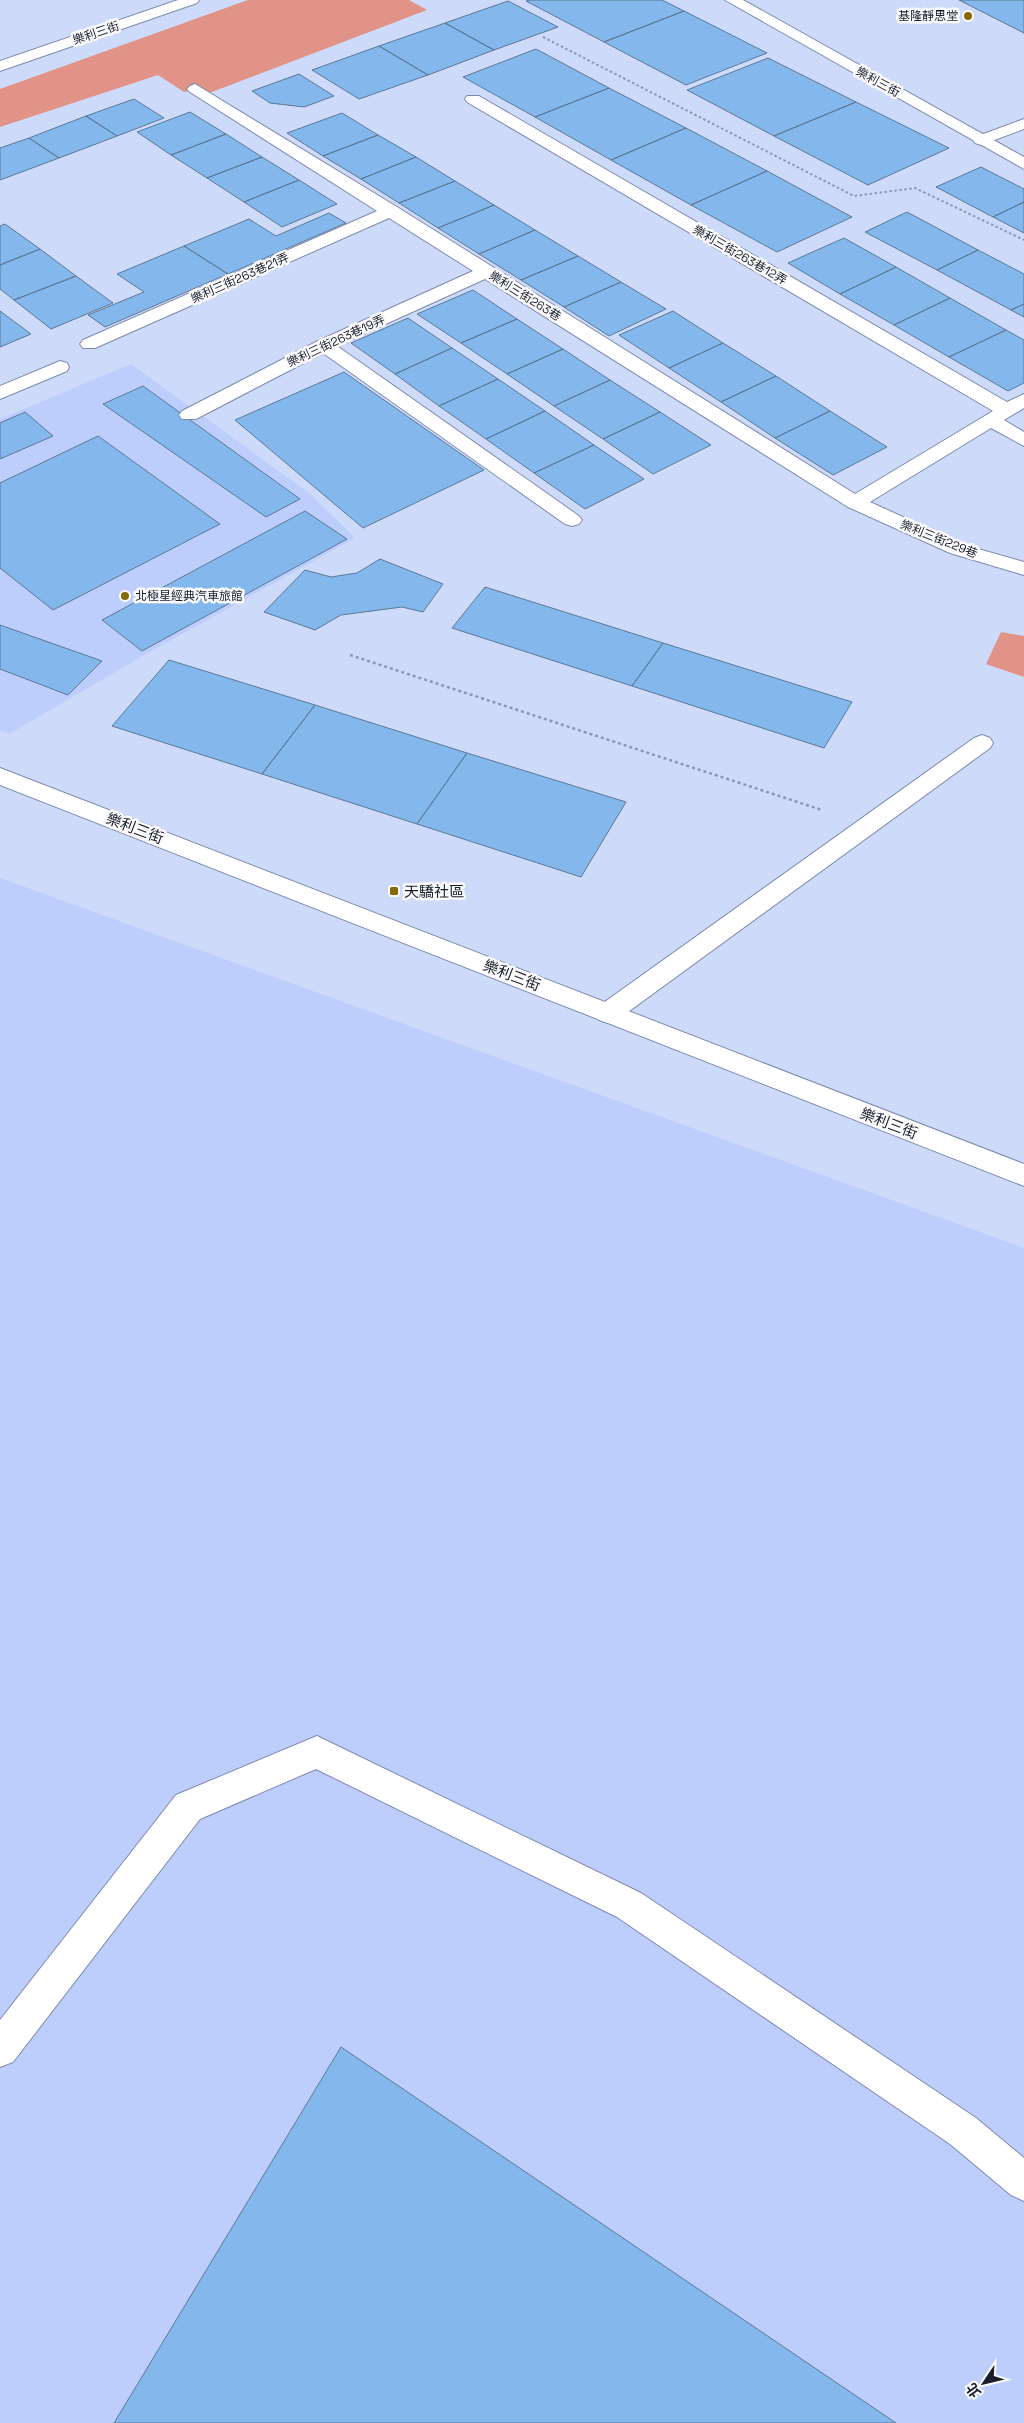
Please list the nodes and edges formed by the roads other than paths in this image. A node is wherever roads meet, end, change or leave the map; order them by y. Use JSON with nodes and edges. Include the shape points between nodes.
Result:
{"nodes":[{"id":1,"x":192,"y":0,"type":"edge"},
{"id":2,"x":732,"y":0,"type":"edge"},
{"id":3,"x":0,"y":66,"type":"edge"},
{"id":4,"x":195,"y":89,"type":"dead end"},
{"id":5,"x":473,"y":100,"type":"dead end"},
{"id":6,"x":1024,"y":124,"type":"edge"},
{"id":7,"x":981,"y":140,"type":"junction"},
{"id":8,"x":1024,"y":164,"type":"edge"},
{"id":9,"x":391,"y":211,"type":"junction"},
{"id":10,"x":486,"y":272,"type":"junction"},
{"id":11,"x":89,"y":344,"type":"dead end"},
{"id":12,"x":324,"y":345,"type":"junction"},
{"id":13,"x":60,"y":367,"type":"dead end"},
{"id":14,"x":0,"y":392,"type":"edge"},
{"id":15,"x":1024,"y":400,"type":"edge"},
{"id":16,"x":1006,"y":410,"type":"junction"},
{"id":17,"x":189,"y":415,"type":"dead end"},
{"id":18,"x":990,"y":420,"type":"junction"},
{"id":19,"x":1024,"y":440,"type":"edge"},
{"id":20,"x":855,"y":503,"type":"junction"},
{"id":21,"x":572,"y":520,"type":"dead end"},
{"id":22,"x":1024,"y":569,"type":"edge"},
{"id":23,"x":982,"y":743,"type":"dead end"},
{"id":24,"x":0,"y":776,"type":"edge"},
{"id":25,"x":608,"y":1013,"type":"junction"},
{"id":26,"x":1024,"y":1175,"type":"edge"},
{"id":27,"x":0,"y":2049,"type":"edge"},
{"id":28,"x":1024,"y":2182,"type":"edge"}],
"edges":[{"from":1,"to":3,"type":"street","name":"樂利三街"},
{"from":2,"to":7,"type":"street","name":"樂利三街"},
{"from":4,"to":9,"type":"street","name":"樂利三街263巷"},
{"from":5,"to":16,"type":"street","name":"樂利三街263巷12弄"},
{"from":6,"to":7,"type":"street"},
{"from":7,"to":8,"type":"street","name":"樂利三街"},
{"from":9,"to":10,"type":"street","name":"樂利三街263巷"},
{"from":9,"to":11,"type":"street","name":"樂利三街263巷21弄"},
{"from":10,"to":12,"type":"street","name":"樂利三街263巷19弄"},
{"from":10,"to":20,"type":"street","name":"樂利三街263巷"},
{"from":12,"to":17,"type":"street","name":"樂利三街263巷19弄"},
{"from":12,"to":21,"type":"street"},
{"from":13,"to":14,"type":"street"},
{"from":15,"to":16,"type":"street"},
{"from":16,"to":18,"type":"street"},
{"from":18,"to":19,"type":"street"},
{"from":18,"to":20,"type":"street"},
{"from":20,"to":22,"type":"street","name":"樂利三街229巷","via":[[957,549]]},
{"from":23,"to":25,"type":"street"},
{"from":24,"to":25,"type":"street","name":"樂利三街"},
{"from":25,"to":26,"type":"street","name":"樂利三街"},
{"from":27,"to":28,"type":"street","via":[[188,1807],[317,1752],[629,1905],[963,2131]]}]}
